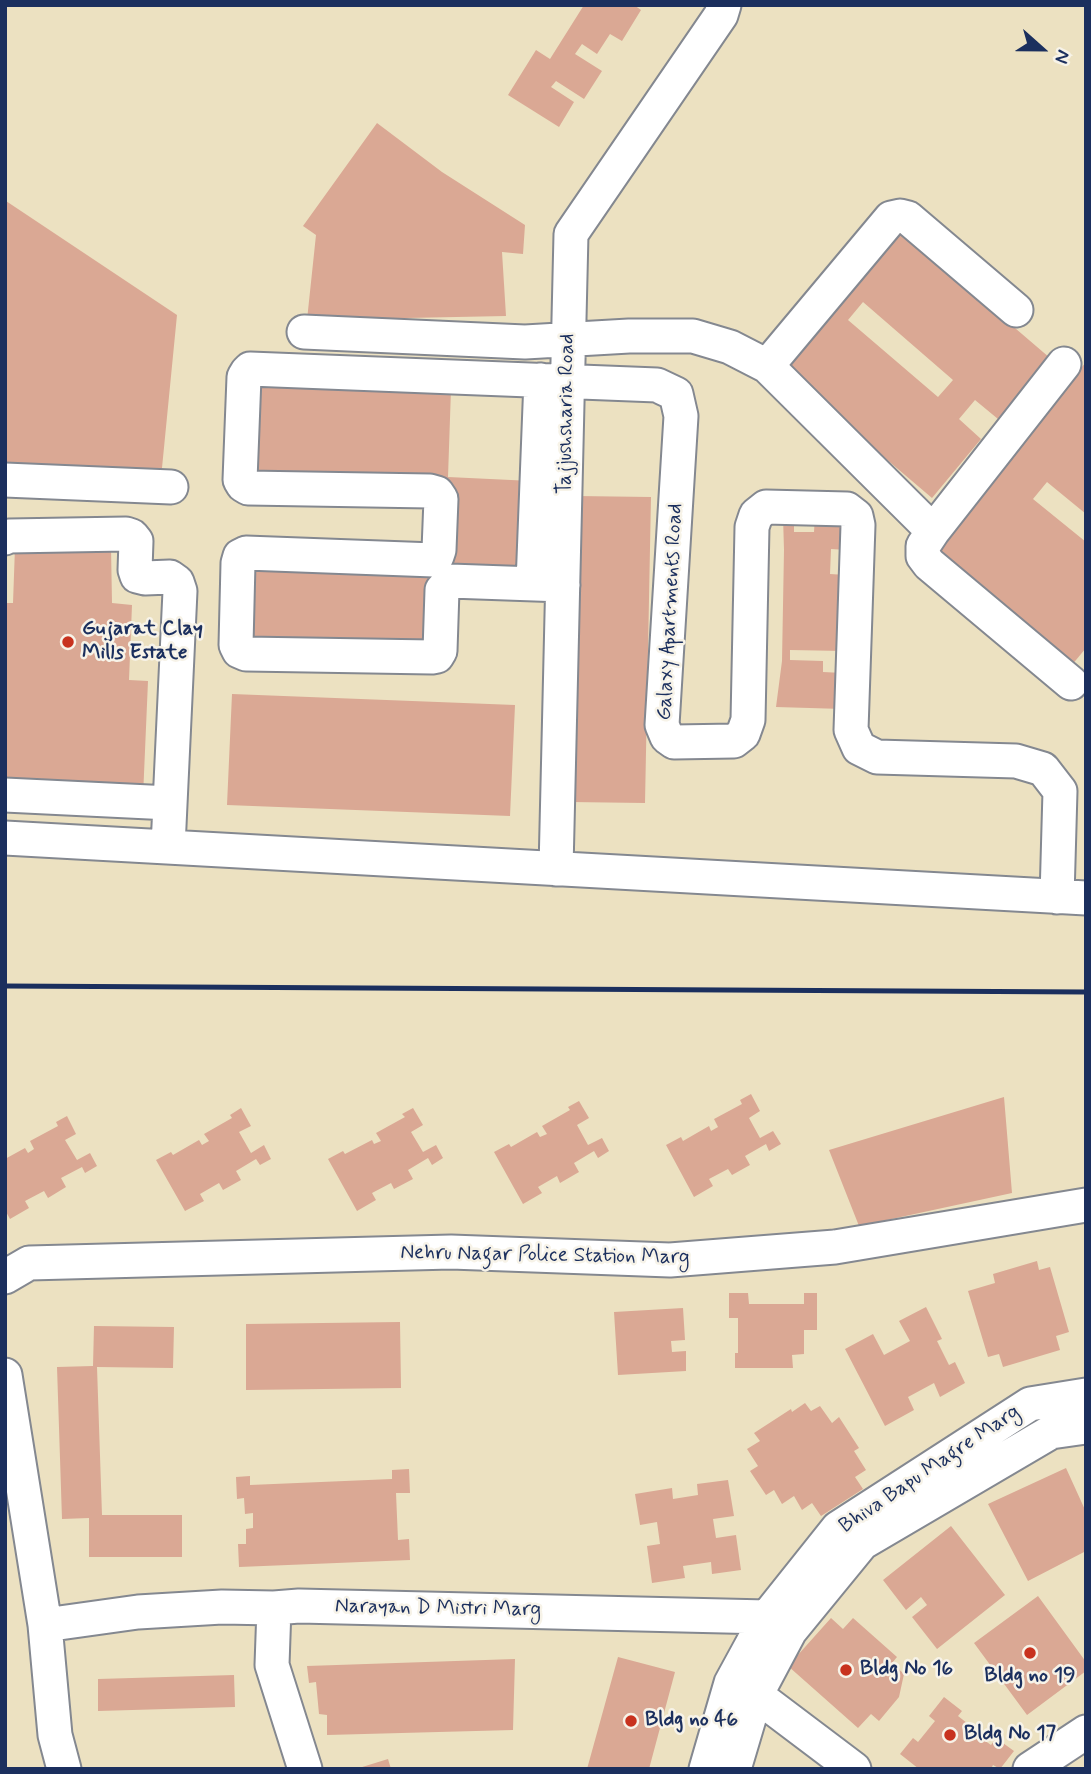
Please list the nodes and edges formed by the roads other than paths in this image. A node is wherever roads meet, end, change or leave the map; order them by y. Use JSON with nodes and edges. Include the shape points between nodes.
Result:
{"nodes":[{"id":1,"x":724,"y":5,"type":"edge"},
{"id":2,"x":1016,"y":310,"type":"dead end"},
{"id":3,"x":304,"y":332,"type":"dead end"},
{"id":4,"x":569,"y":340,"type":"junction"},
{"id":5,"x":1064,"y":365,"type":"dead end"},
{"id":6,"x":766,"y":366,"type":"junction"},
{"id":7,"x":554,"y":381,"type":"junction"},
{"id":8,"x":5,"y":480,"type":"edge"},
{"id":9,"x":171,"y":486,"type":"dead end"},
{"id":10,"x":933,"y":531,"type":"junction"},
{"id":11,"x":5,"y":538,"type":"edge"},
{"id":12,"x":548,"y":585,"type":"junction"},
{"id":13,"x":1070,"y":683,"type":"dead end"},
{"id":14,"x":5,"y":795,"type":"edge"},
{"id":15,"x":170,"y":803,"type":"junction"},
{"id":16,"x":5,"y":838,"type":"edge"},
{"id":17,"x":168,"y":847,"type":"junction"},
{"id":18,"x":556,"y":869,"type":"junction"},
{"id":19,"x":1071,"y":898,"type":"edge"},
{"id":20,"x":1086,"y":1205,"type":"edge"},
{"id":21,"x":5,"y":1278,"type":"edge"},
{"id":22,"x":5,"y":1375,"type":"edge"},
{"id":23,"x":1086,"y":1395,"type":"edge"},
{"id":24,"x":1086,"y":1427,"type":"edge"},
{"id":25,"x":274,"y":1608,"type":"junction"},
{"id":26,"x":778,"y":1624,"type":"junction"},
{"id":27,"x":45,"y":1625,"type":"junction"},
{"id":28,"x":743,"y":1689,"type":"junction"},
{"id":29,"x":1086,"y":1732,"type":"edge"},
{"id":30,"x":64,"y":1769,"type":"edge"},
{"id":31,"x":305,"y":1769,"type":"edge"},
{"id":32,"x":706,"y":1769,"type":"edge"},
{"id":33,"x":734,"y":1769,"type":"edge"},
{"id":34,"x":854,"y":1769,"type":"edge"},
{"id":35,"x":1030,"y":1769,"type":"edge"}],
"edges":[{"from":1,"to":4,"type":"street","name":"Tajjushsharia Road","via":[[571,234]]},
{"from":2,"to":6,"type":"street","via":[[908,218],[891,218]]},
{"from":3,"to":4,"type":"street"},
{"from":4,"to":6,"type":"street","via":[[693,336],[730,347]]},
{"from":4,"to":7,"type":"street","name":"Tajjushsharia Road"},
{"from":5,"to":10,"type":"street"},
{"from":6,"to":10,"type":"street"},
{"from":7,"to":12,"type":"street","name":"Tajjushsharia Road"},
{"from":7,"to":12,"type":"street","via":[[250,369],[244,377],[243,485],[430,491],[441,499],[439,550],[434,560],[246,553],[237,563],[236,645],[246,654],[432,657],[440,651],[442,590],[450,581]]},
{"from":7,"to":19,"type":"street","name":"Galaxy Apartments Road","via":[[657,385],[676,394],[681,416],[662,725],[667,737],[674,742],[734,741],[743,734],[748,720],[752,527],[756,515],[766,507],[847,509],[858,525],[851,730],[859,748],[877,757],[1016,761],[1043,769],[1060,791]]},
{"from":8,"to":9,"type":"street"},
{"from":10,"to":13,"type":"street","via":[[923,546],[929,564]]},
{"from":11,"to":15,"type":"street","via":[[127,534],[136,541],[138,576],[170,577],[177,582]]},
{"from":12,"to":18,"type":"street","name":"Tajjushsharia Road"},
{"from":14,"to":15,"type":"street"},
{"from":15,"to":17,"type":"street"},
{"from":16,"to":17,"type":"street"},
{"from":17,"to":18,"type":"street"},
{"from":18,"to":19,"type":"street"},
{"from":20,"to":21,"type":"street","name":"Nehru Nagar Police Station Marg","via":[[835,1247],[670,1260],[438,1252],[29,1263]]},
{"from":22,"to":27,"type":"street"},
{"from":23,"to":26,"type":"street","name":"Bhiva Bapu Magre Marg","via":[[1030,1404],[838,1528]]},
{"from":24,"to":26,"type":"street","via":[[1051,1432],[862,1543]]},
{"from":25,"to":26,"type":"street","name":"Narayan D Mistri Marg"},
{"from":25,"to":27,"type":"street","name":"Narayan D Mistri Marg","via":[[138,1612]]},
{"from":25,"to":31,"type":"street","via":[[272,1665]]},
{"from":26,"to":28,"type":"street","name":"Bhiva Bapu Magre Marg"},
{"from":27,"to":30,"type":"street","via":[[55,1735]]},
{"from":28,"to":32,"type":"street","name":"Bhiva Bapu Magre Marg"},
{"from":28,"to":33,"type":"street"},
{"from":28,"to":34,"type":"street"},
{"from":29,"to":35,"type":"street"}]}
